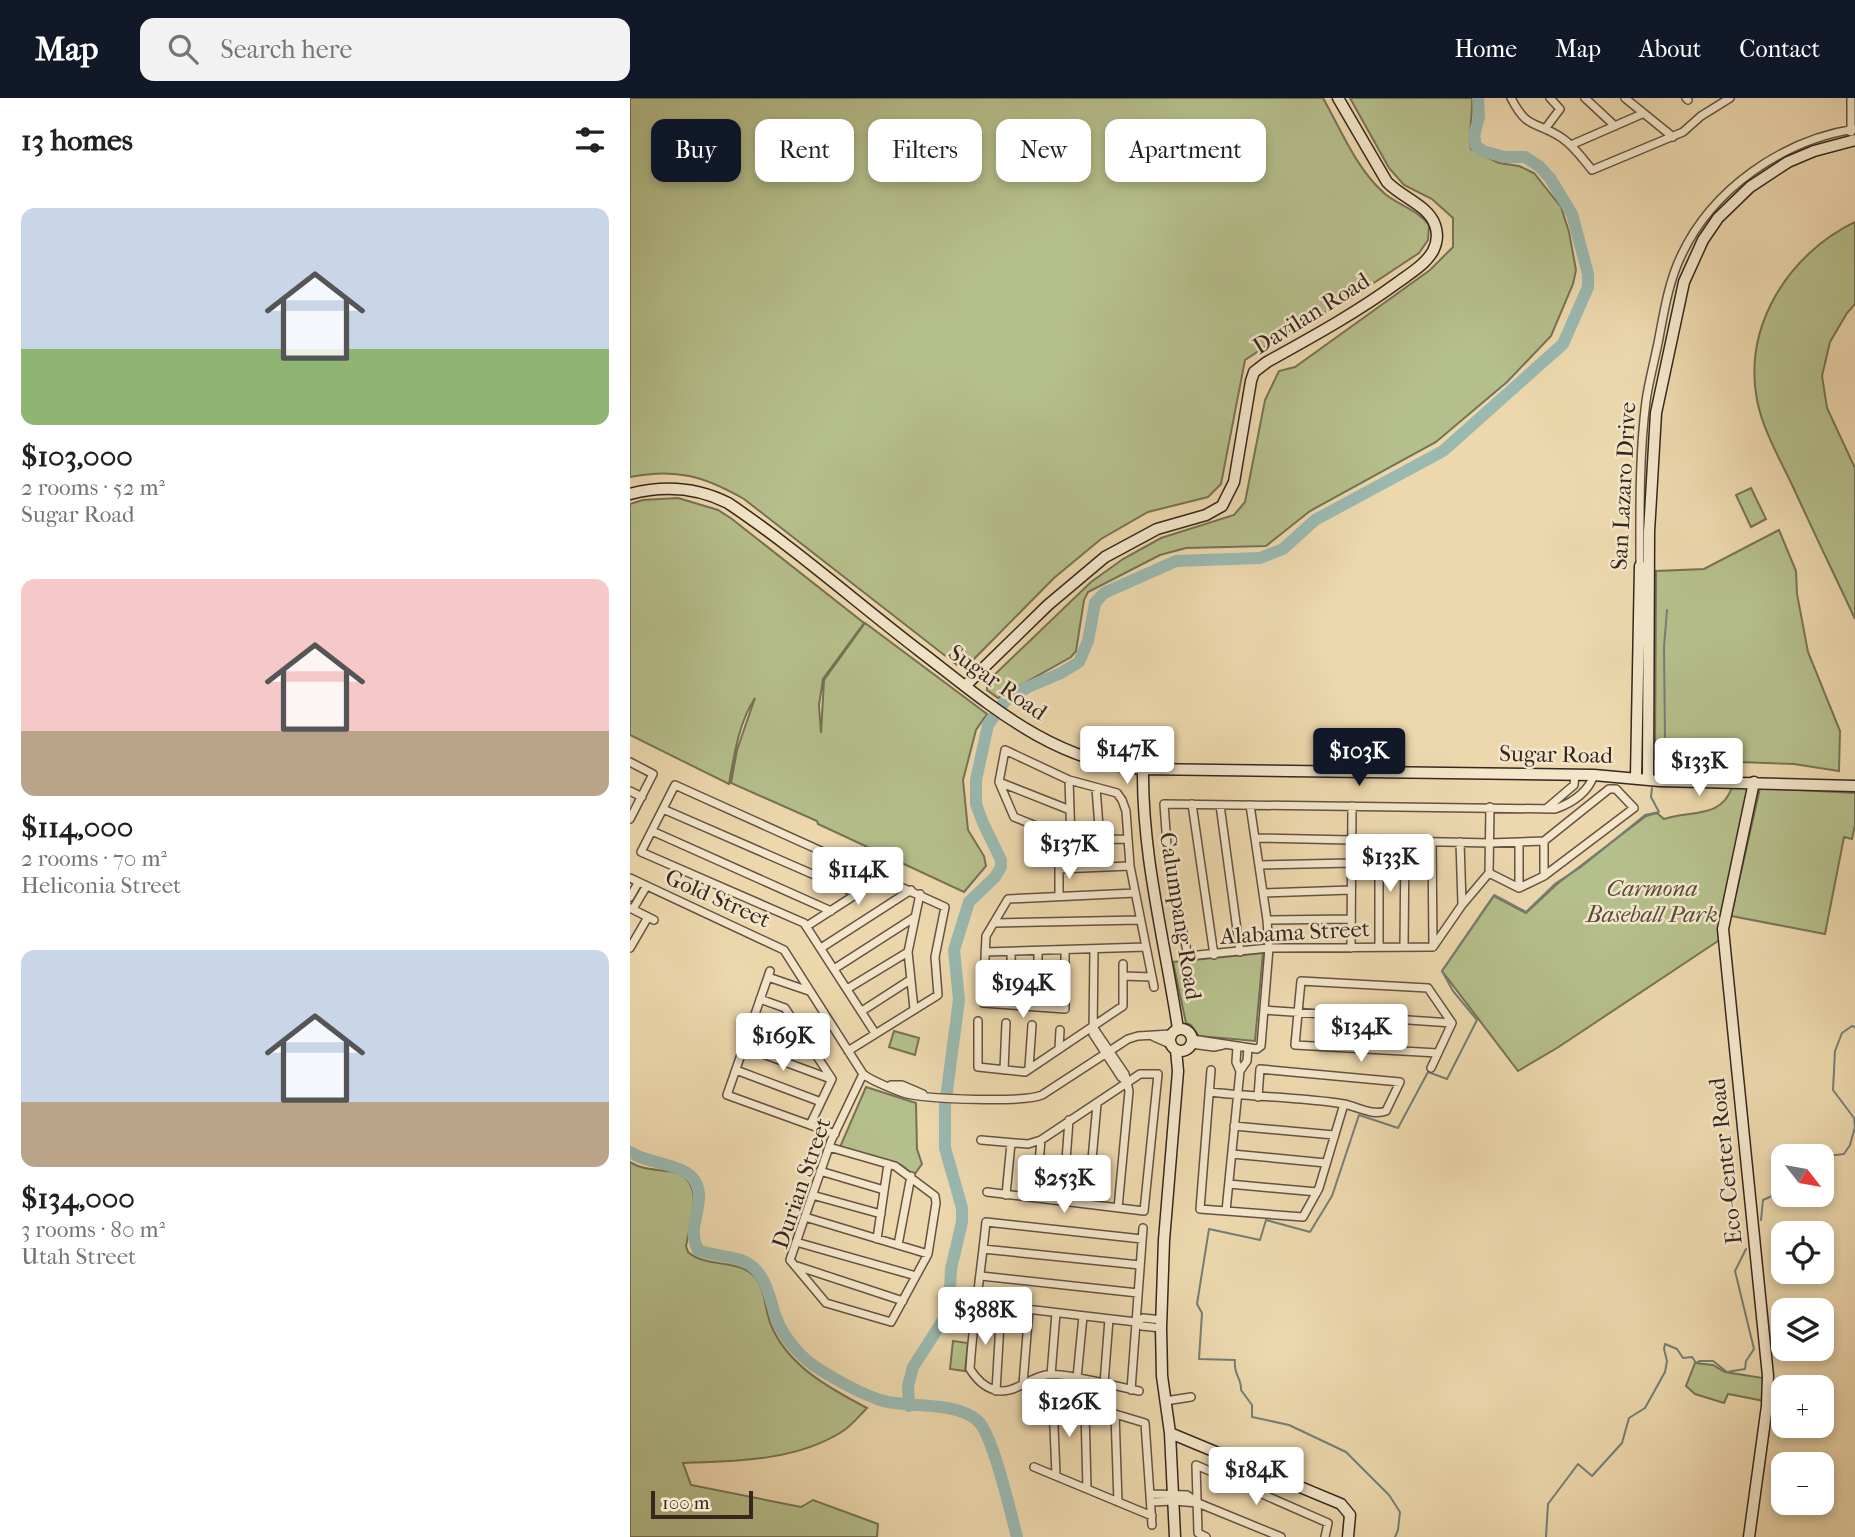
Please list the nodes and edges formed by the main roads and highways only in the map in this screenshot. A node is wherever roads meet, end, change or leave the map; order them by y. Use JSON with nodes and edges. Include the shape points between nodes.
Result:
{"nodes":[{"id":1,"x":1339,"y":98,"type":"edge"},
{"id":2,"x":1853,"y":135,"type":"edge"},
{"id":3,"x":630,"y":494,"type":"edge"},
{"id":4,"x":1640,"y":566,"type":"road end"},
{"id":5,"x":965,"y":686,"type":"junction"},
{"id":6,"x":1143,"y":769,"type":"junction"},
{"id":7,"x":1642,"y":778,"type":"junction"},
{"id":8,"x":1754,"y":782,"type":"junction"},
{"id":9,"x":1855,"y":786,"type":"edge"},
{"id":10,"x":1170,"y":1433,"type":"junction"},
{"id":11,"x":1175,"y":1537,"type":"edge"},
{"id":12,"x":1348,"y":1537,"type":"edge"},
{"id":13,"x":1749,"y":1537,"type":"edge"}],
"edges":[{"from":1,"to":5,"type":"main road","name":"Davilan Road","via":[[1387,182],[1431,217],[1437,234],[1433,250],[1412,272],[1354,313],[1254,372],[1234,482],[1222,506],[1157,528],[1105,557]]},
{"from":2,"to":7,"type":"main road","name":"San Lazaro Drive","via":[[1788,162],[1750,187],[1718,218],[1684,282],[1656,414]]},
{"from":3,"to":5,"type":"main road","name":"Sugar Road","via":[[682,488],[728,503]]},
{"from":4,"to":7,"type":"main road","name":"San Lazaro Drive"},
{"from":5,"to":6,"type":"main road","name":"Sugar Road","via":[[1007,717],[1067,751],[1114,766]]},
{"from":6,"to":7,"type":"main road","name":"Sugar Road"},
{"from":6,"to":10,"type":"main road","name":"Calumpang Road","via":[[1149,862],[1180,1042],[1164,1240],[1162,1324]]},
{"from":7,"to":8,"type":"main road","name":"Sugar Road"},
{"from":8,"to":9,"type":"main road","name":"Sugar Road"},
{"from":8,"to":13,"type":"main road","name":"Eco-Center Road","via":[[1723,929],[1768,1376]]},
{"from":10,"to":11,"type":"main road","name":"Calumpang Road"},
{"from":10,"to":12,"type":"main road","via":[[1341,1504],[1350,1516]]}]}
